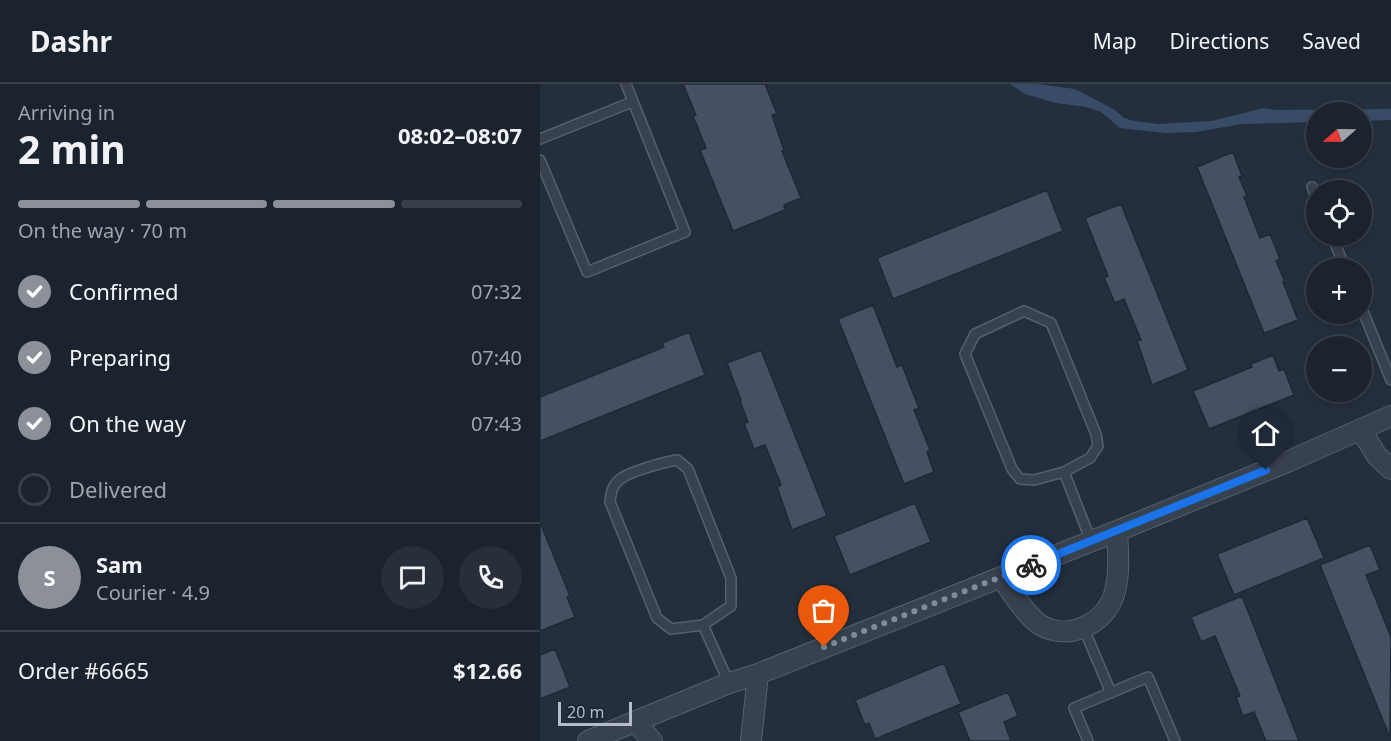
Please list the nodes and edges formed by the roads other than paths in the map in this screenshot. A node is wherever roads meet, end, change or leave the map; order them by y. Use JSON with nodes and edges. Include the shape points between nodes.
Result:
{"nodes":[{"id":1,"x":626,"y":84,"type":"edge"},
{"id":2,"x":632,"y":102,"type":"junction"},
{"id":3,"x":540,"y":139,"type":"edge"},
{"id":4,"x":540,"y":160,"type":"edge"},
{"id":5,"x":1368,"y":324,"type":"edge"},
{"id":6,"x":1391,"y":380,"type":"edge"},
{"id":7,"x":1391,"y":416,"type":"edge"},
{"id":8,"x":1361,"y":430,"type":"junction"},
{"id":9,"x":1391,"y":469,"type":"edge"},
{"id":10,"x":1064,"y":472,"type":"junction"},
{"id":11,"x":1117,"y":531,"type":"junction"},
{"id":12,"x":1091,"y":541,"type":"junction"},
{"id":13,"x":1001,"y":577,"type":"junction"},
{"id":14,"x":703,"y":625,"type":"junction"},
{"id":15,"x":1084,"y":629,"type":"junction"},
{"id":16,"x":758,"y":674,"type":"junction"},
{"id":17,"x":729,"y":683,"type":"junction"},
{"id":18,"x":1111,"y":693,"type":"junction"},
{"id":19,"x":636,"y":722,"type":"junction"},
{"id":20,"x":588,"y":741,"type":"edge"},
{"id":21,"x":652,"y":741,"type":"edge"},
{"id":22,"x":751,"y":741,"type":"edge"},
{"id":23,"x":1088,"y":741,"type":"edge"},
{"id":24,"x":1175,"y":741,"type":"edge"}],
"edges":[{"from":1,"to":2,"type":"lane"},
{"from":2,"to":3,"type":"lane"},
{"from":2,"to":4,"type":"lane","via":[[685,232],[587,272]]},
{"from":5,"to":6,"type":"lane"},
{"from":7,"to":8,"type":"street"},
{"from":8,"to":9,"type":"street","via":[[1377,456]]},
{"from":8,"to":11,"type":"street"},
{"from":10,"to":10,"type":"lane","via":[[1034,480],[1020,479],[1012,469],[965,354],[975,334],[1024,311],[1052,322],[1096,434],[1098,446],[1090,458]]},
{"from":10,"to":12,"type":"lane"},
{"from":11,"to":12,"type":"street"},
{"from":11,"to":15,"type":"street","via":[[1115,593],[1103,616]]},
{"from":12,"to":13,"type":"street"},
{"from":13,"to":15,"type":"street","via":[[1039,624],[1059,631]]},
{"from":13,"to":16,"type":"street"},
{"from":14,"to":14,"type":"lane","via":[[731,606],[731,578],[688,470],[677,460],[664,462],[619,480],[611,490],[610,502],[657,618],[670,629]]},
{"from":14,"to":17,"type":"lane"},
{"from":15,"to":18,"type":"lane"},
{"from":16,"to":17,"type":"street"},
{"from":16,"to":22,"type":"street"},
{"from":17,"to":19,"type":"street"},
{"from":18,"to":23,"type":"lane","via":[[1074,708]]},
{"from":18,"to":24,"type":"lane","via":[[1148,677]]},
{"from":19,"to":20,"type":"street"},
{"from":19,"to":21,"type":"street"}]}
